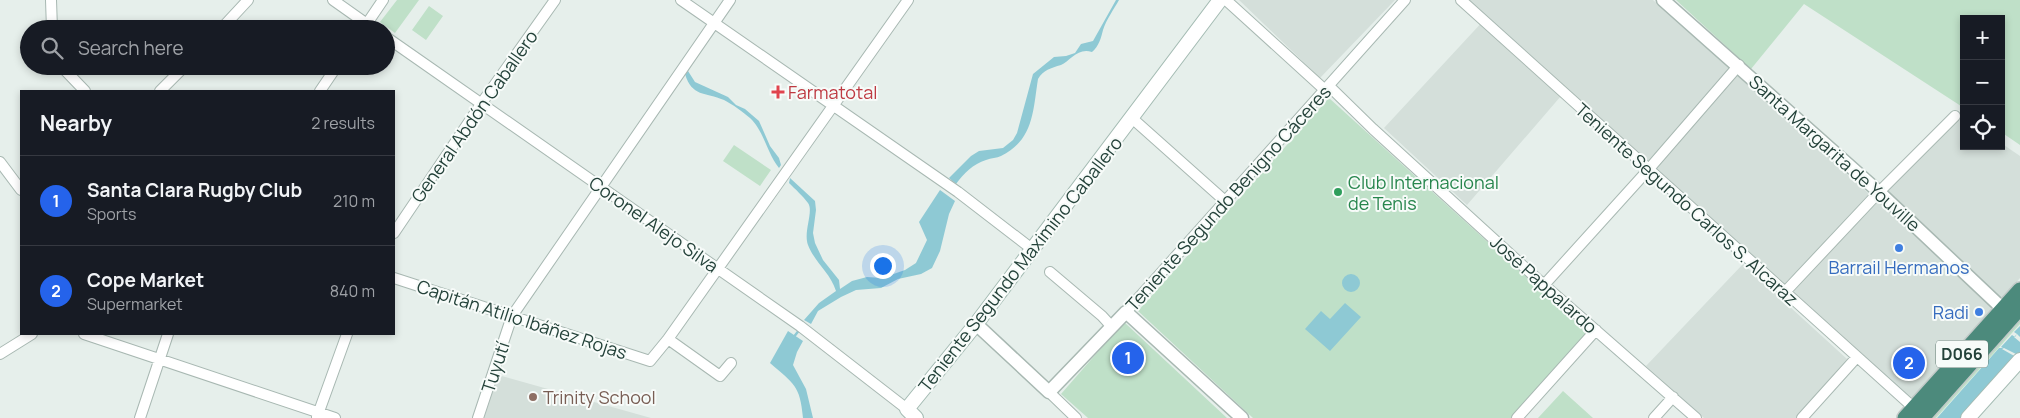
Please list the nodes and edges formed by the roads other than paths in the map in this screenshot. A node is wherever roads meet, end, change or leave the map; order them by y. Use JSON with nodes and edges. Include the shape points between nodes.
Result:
{"nodes":[{"id":1,"x":51,"y":0,"type":"edge"},
{"id":2,"x":248,"y":0,"type":"edge"},
{"id":3,"x":332,"y":0,"type":"edge"},
{"id":4,"x":383,"y":0,"type":"edge"},
{"id":5,"x":555,"y":0,"type":"edge"},
{"id":6,"x":681,"y":0,"type":"edge"},
{"id":7,"x":730,"y":0,"type":"edge"},
{"id":8,"x":908,"y":0,"type":"edge"},
{"id":9,"x":1220,"y":0,"type":"edge"},
{"id":10,"x":1226,"y":0,"type":"edge"},
{"id":11,"x":1405,"y":0,"type":"edge"},
{"id":12,"x":1461,"y":0,"type":"edge"},
{"id":13,"x":1663,"y":0,"type":"edge"},
{"id":14,"x":52,"y":20,"type":"edge"},
{"id":15,"x":230,"y":20,"type":"edge"},
{"id":16,"x":359,"y":20,"type":"edge"},
{"id":17,"x":372,"y":20,"type":"edge"},
{"id":18,"x":714,"y":23,"type":"junction"},
{"id":19,"x":395,"y":44,"type":"edge"},
{"id":20,"x":1739,"y":65,"type":"junction"},
{"id":21,"x":70,"y":75,"type":"edge"},
{"id":22,"x":176,"y":75,"type":"edge"},
{"id":23,"x":331,"y":75,"type":"edge"},
{"id":24,"x":1327,"y":88,"type":"junction"},
{"id":25,"x":84,"y":90,"type":"edge"},
{"id":26,"x":161,"y":90,"type":"edge"},
{"id":27,"x":321,"y":90,"type":"edge"},
{"id":28,"x":481,"y":104,"type":"junction"},
{"id":29,"x":833,"y":106,"type":"junction"},
{"id":30,"x":1955,"y":116,"type":"dead end"},
{"id":31,"x":1132,"y":119,"type":"junction"},
{"id":32,"x":0,"y":162,"type":"edge"},
{"id":33,"x":1648,"y":170,"type":"junction"},
{"id":34,"x":602,"y":188,"type":"junction"},
{"id":35,"x":20,"y":189,"type":"edge"},
{"id":36,"x":1879,"y":192,"type":"junction"},
{"id":37,"x":1225,"y":201,"type":"junction"},
{"id":38,"x":395,"y":232,"type":"edge"},
{"id":39,"x":1032,"y":249,"type":"junction"},
{"id":40,"x":718,"y":269,"type":"junction"},
{"id":41,"x":1050,"y":272,"type":"dead end"},
{"id":42,"x":395,"y":278,"type":"edge"},
{"id":43,"x":1544,"y":284,"type":"junction"},
{"id":44,"x":2020,"y":290,"type":"edge"},
{"id":45,"x":1785,"y":292,"type":"junction"},
{"id":46,"x":2020,"y":308,"type":"edge"},
{"id":47,"x":2003,"y":309,"type":"junction"},
{"id":48,"x":1126,"y":312,"type":"junction"},
{"id":49,"x":512,"y":316,"type":"junction"},
{"id":50,"x":976,"y":324,"type":"junction"},
{"id":51,"x":1112,"y":327,"type":"junction"},
{"id":52,"x":1596,"y":330,"type":"junction"},
{"id":53,"x":30,"y":335,"type":"edge"},
{"id":54,"x":87,"y":335,"type":"edge"},
{"id":55,"x":168,"y":335,"type":"edge"},
{"id":56,"x":346,"y":335,"type":"edge"},
{"id":57,"x":668,"y":339,"type":"junction"},
{"id":58,"x":0,"y":354,"type":"edge"},
{"id":59,"x":1857,"y":357,"type":"junction"},
{"id":60,"x":159,"y":359,"type":"junction"},
{"id":61,"x":2020,"y":360,"type":"edge"},
{"id":62,"x":730,"y":363,"type":"dead end"},
{"id":63,"x":1049,"y":392,"type":"junction"},
{"id":64,"x":1673,"y":397,"type":"junction"},
{"id":65,"x":912,"y":414,"type":"edge"},
{"id":66,"x":318,"y":415,"type":"edge"},
{"id":67,"x":1913,"y":415,"type":"edge"},
{"id":68,"x":140,"y":418,"type":"edge"},
{"id":69,"x":335,"y":418,"type":"edge"},
{"id":70,"x":478,"y":418,"type":"edge"},
{"id":71,"x":1076,"y":418,"type":"edge"},
{"id":72,"x":1242,"y":418,"type":"edge"},
{"id":73,"x":1517,"y":418,"type":"edge"},
{"id":74,"x":1654,"y":418,"type":"edge"},
{"id":75,"x":1696,"y":418,"type":"edge"},
{"id":76,"x":1802,"y":418,"type":"edge"},
{"id":77,"x":1968,"y":418,"type":"edge"}],
"edges":[{"from":1,"to":14,"type":"street"},
{"from":2,"to":15,"type":"street"},
{"from":3,"to":16,"type":"street"},
{"from":4,"to":17,"type":"street"},
{"from":5,"to":28,"type":"street","name":"General Abdón Caballero"},
{"from":6,"to":18,"type":"street"},
{"from":7,"to":18,"type":"street","name":"Tuyutí"},
{"from":8,"to":29,"type":"street"},
{"from":9,"to":31,"type":"main road","name":"Teniente Segundo Maximino Caballero"},
{"from":10,"to":24,"type":"street","name":"José Pappalardo"},
{"from":11,"to":24,"type":"street","name":"Teniente Segundo Benigno Cáceres"},
{"from":12,"to":33,"type":"street","name":"Teniente Segundo Carlos S. Alcaraz"},
{"from":13,"to":20,"type":"street","name":"Santa Margarita de Youville"},
{"from":18,"to":29,"type":"street"},
{"from":18,"to":34,"type":"street","name":"Tuyutí"},
{"from":19,"to":28,"type":"street","name":"Coronel Alejo Silva"},
{"from":20,"to":33,"type":"street"},
{"from":20,"to":36,"type":"street","name":"Santa Margarita de Youville"},
{"from":21,"to":25,"type":"street"},
{"from":22,"to":26,"type":"street"},
{"from":23,"to":27,"type":"street"},
{"from":24,"to":37,"type":"street","name":"Teniente Segundo Benigno Cáceres"},
{"from":24,"to":43,"type":"street","name":"José Pappalardo"},
{"from":28,"to":34,"type":"street","name":"Coronel Alejo Silva"},
{"from":28,"to":38,"type":"street","name":"General Abdón Caballero"},
{"from":29,"to":39,"type":"street","via":[[958,192]]},
{"from":29,"to":40,"type":"street"},
{"from":30,"to":36,"type":"street"},
{"from":31,"to":37,"type":"street"},
{"from":31,"to":39,"type":"main road","name":"Teniente Segundo Maximino Caballero"},
{"from":32,"to":35,"type":"street"},
{"from":33,"to":43,"type":"street"},
{"from":33,"to":45,"type":"street","name":"Teniente Segundo Carlos S. Alcaraz"},
{"from":34,"to":40,"type":"street","name":"Coronel Alejo Silva"},
{"from":34,"to":49,"type":"street","name":"Tuyutí"},
{"from":36,"to":45,"type":"street"},
{"from":36,"to":47,"type":"street","name":"Santa Margarita de Youville"},
{"from":37,"to":48,"type":"street","name":"Teniente Segundo Benigno Cáceres"},
{"from":39,"to":50,"type":"main road","name":"Teniente Segundo Maximino Caballero"},
{"from":40,"to":57,"type":"street"},
{"from":40,"to":65,"type":"street","name":"Coronel Alejo Silva","via":[[804,329]]},
{"from":41,"to":51,"type":"street"},
{"from":42,"to":49,"type":"street","name":"Capitán Atilio Ibáñez Rojas"},
{"from":43,"to":52,"type":"street","name":"José Pappalardo"},
{"from":44,"to":47,"type":"highway","number":"D066"},
{"from":45,"to":59,"type":"street","name":"Teniente Segundo Carlos S. Alcaraz"},
{"from":46,"to":67,"type":"highway","number":"D066"},
{"from":47,"to":67,"type":"highway","number":"D066"},
{"from":48,"to":51,"type":"street","name":"Teniente Segundo Benigno Cáceres"},
{"from":48,"to":72,"type":"street"},
{"from":49,"to":57,"type":"street","name":"Capitán Atilio Ibáñez Rojas","via":[[650,361]]},
{"from":49,"to":70,"type":"street","name":"Tuyutí"},
{"from":50,"to":63,"type":"street"},
{"from":50,"to":65,"type":"main road","name":"Teniente Segundo Maximino Caballero"},
{"from":51,"to":63,"type":"street","name":"Teniente Segundo Benigno Cáceres"},
{"from":52,"to":64,"type":"street","name":"José Pappalardo"},
{"from":52,"to":73,"type":"street"},
{"from":53,"to":58,"type":"street"},
{"from":54,"to":60,"type":"street"},
{"from":55,"to":60,"type":"street"},
{"from":56,"to":66,"type":"street"},
{"from":57,"to":62,"type":"street","via":[[720,376]]},
{"from":59,"to":67,"type":"street","name":"Teniente Segundo Carlos S. Alcaraz"},
{"from":59,"to":76,"type":"street"},
{"from":60,"to":66,"type":"street"},
{"from":60,"to":68,"type":"street"},
{"from":61,"to":77,"type":"main road"},
{"from":63,"to":71,"type":"street"},
{"from":64,"to":74,"type":"street"},
{"from":64,"to":75,"type":"street","name":"José Pappalardo"},
{"from":66,"to":69,"type":"street"}]}
